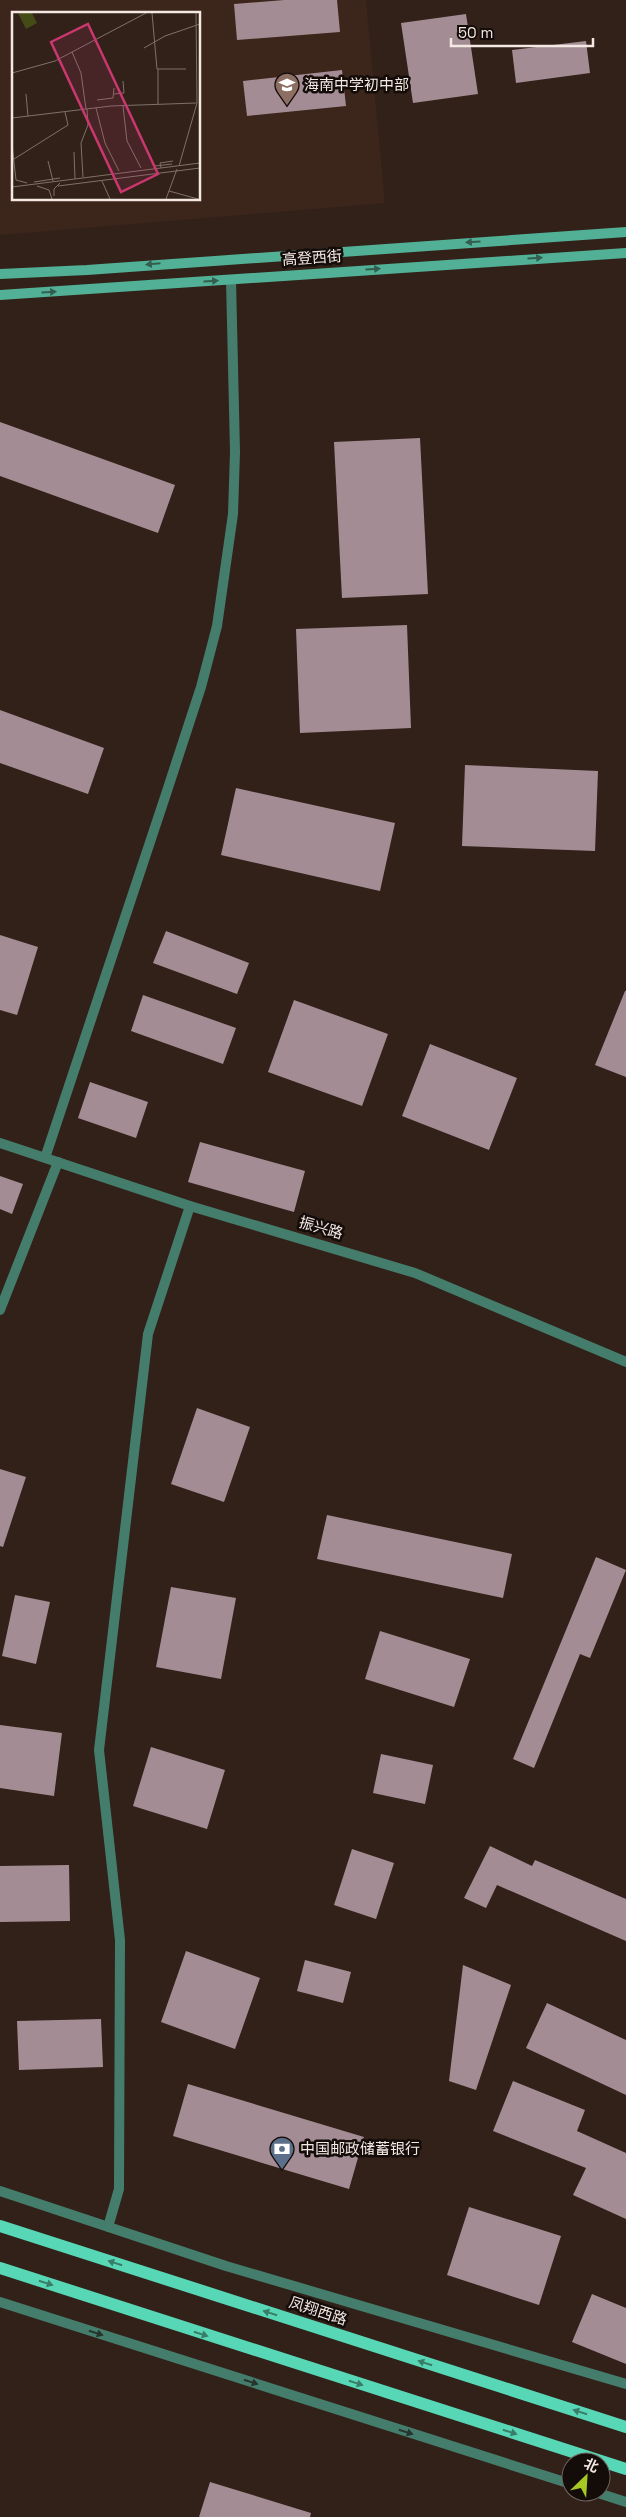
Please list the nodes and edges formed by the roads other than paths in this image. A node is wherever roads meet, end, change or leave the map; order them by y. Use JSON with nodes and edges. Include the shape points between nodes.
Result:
{"nodes":[{"id":1,"x":626,"y":232,"type":"edge"},
{"id":2,"x":626,"y":252,"type":"edge"},
{"id":3,"x":0,"y":274,"type":"edge"},
{"id":4,"x":231,"y":280,"type":"junction"},
{"id":5,"x":0,"y":295,"type":"edge"},
{"id":6,"x":0,"y":1143,"type":"edge"},
{"id":7,"x":45,"y":1158,"type":"junction"},
{"id":8,"x":58,"y":1162,"type":"junction"},
{"id":9,"x":190,"y":1206,"type":"junction"},
{"id":10,"x":0,"y":1310,"type":"edge"},
{"id":11,"x":626,"y":1362,"type":"edge"},
{"id":12,"x":0,"y":2191,"type":"edge"},
{"id":13,"x":0,"y":2226,"type":"edge"},
{"id":14,"x":108,"y":2227,"type":"junction"},
{"id":15,"x":0,"y":2268,"type":"edge"},
{"id":16,"x":0,"y":2302,"type":"edge"},
{"id":17,"x":626,"y":2384,"type":"edge"},
{"id":18,"x":626,"y":2427,"type":"edge"},
{"id":19,"x":626,"y":2469,"type":"edge"},
{"id":20,"x":561,"y":2481,"type":"edge"},
{"id":21,"x":611,"y":2497,"type":"edge"},
{"id":22,"x":626,"y":2502,"type":"edge"}],
"edges":[{"from":1,"to":3,"type":"main road","name":"高登西街","one_way":true},
{"from":4,"to":2,"type":"main road","name":"高登西街","one_way":true},
{"from":5,"to":4,"type":"main road","name":"高登西街","one_way":true},
{"from":4,"to":7,"type":"street","via":[[235,452],[233,514],[217,626],[163,804]]},
{"from":6,"to":7,"type":"street","name":"振兴路"},
{"from":7,"to":8,"type":"street","name":"振兴路"},
{"from":8,"to":9,"type":"street","name":"振兴路"},
{"from":8,"to":10,"type":"street"},
{"from":9,"to":11,"type":"street","name":"振兴路","via":[[415,1273]]},
{"from":9,"to":14,"type":"street","via":[[148,1334],[99,1750],[120,1940],[119,2189]]},
{"from":12,"to":14,"type":"street","name":"凤翔西路"},
{"from":18,"to":13,"type":"main road","name":"凤翔西路","one_way":true},
{"from":14,"to":17,"type":"street","name":"凤翔西路","via":[[226,2266]]},
{"from":15,"to":19,"type":"main road","one_way":true},
{"from":16,"to":20,"type":"street","one_way":true},
{"from":21,"to":22,"type":"street"}]}
